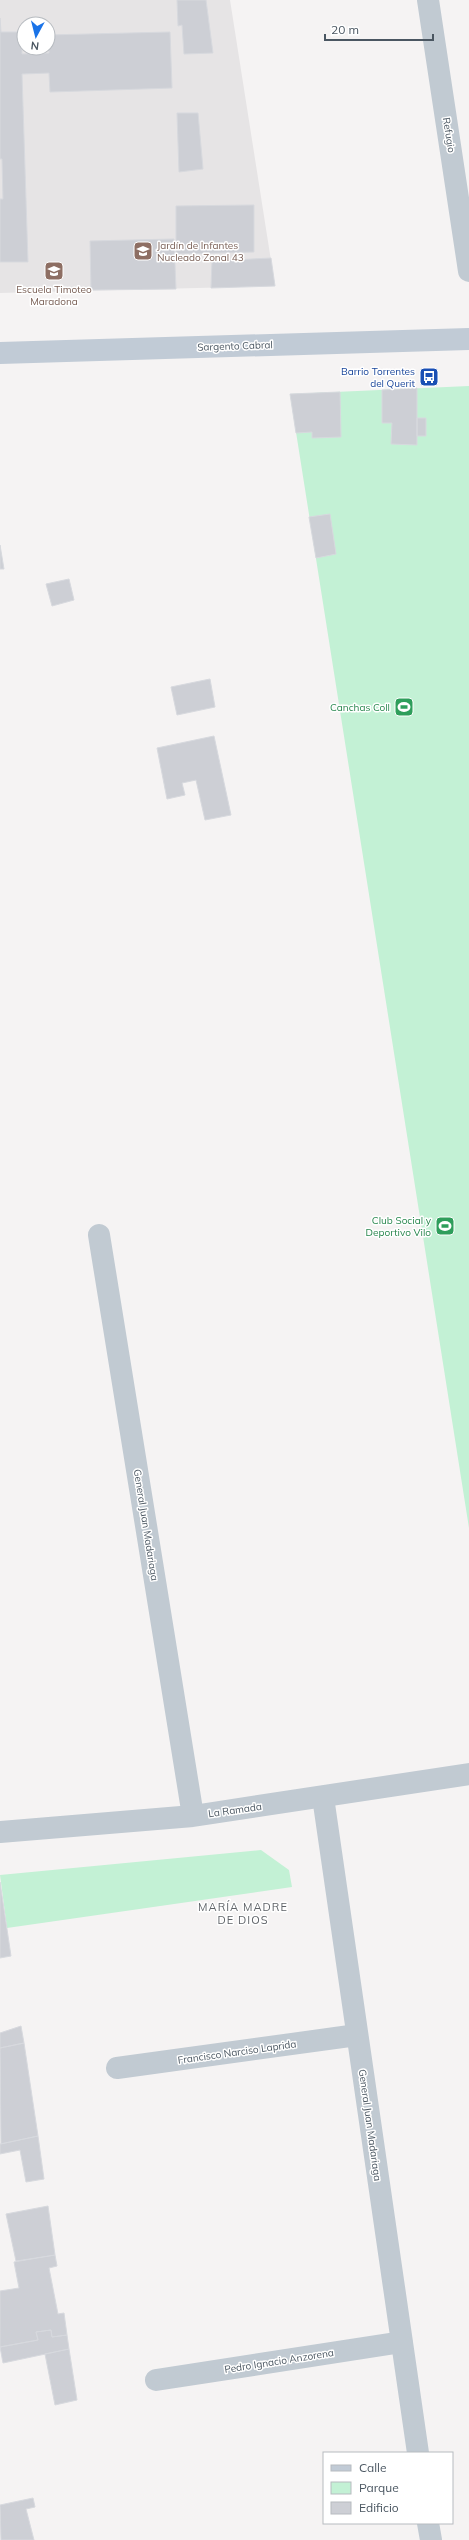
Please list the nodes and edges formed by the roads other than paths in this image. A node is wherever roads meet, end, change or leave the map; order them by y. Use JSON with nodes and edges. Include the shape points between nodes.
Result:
{"nodes":[{"id":1,"x":428,"y":0,"type":"edge"},
{"id":2,"x":469,"y":271,"type":"edge"},
{"id":3,"x":469,"y":339,"type":"edge"},
{"id":4,"x":0,"y":353,"type":"edge"},
{"id":5,"x":99,"y":1234,"type":"dead end"},
{"id":6,"x":469,"y":1774,"type":"edge"},
{"id":7,"x":322,"y":1797,"type":"junction"},
{"id":8,"x":193,"y":1816,"type":"junction"},
{"id":9,"x":0,"y":1832,"type":"edge"},
{"id":10,"x":357,"y":2035,"type":"junction"},
{"id":11,"x":117,"y":2068,"type":"dead end"},
{"id":12,"x":402,"y":2342,"type":"junction"},
{"id":13,"x":156,"y":2380,"type":"dead end"},
{"id":14,"x":418,"y":2452,"type":"edge"},
{"id":15,"x":428,"y":2524,"type":"edge"},
{"id":16,"x":431,"y":2540,"type":"edge"}],
"edges":[{"from":1,"to":2,"type":"street","name":"Refugio"},
{"from":3,"to":4,"type":"main road","name":"Sargento Cabral"},
{"from":5,"to":8,"type":"street","name":"General Juan Madariaga"},
{"from":6,"to":7,"type":"street","name":"La Ramada"},
{"from":7,"to":8,"type":"street","name":"La Ramada"},
{"from":7,"to":10,"type":"street","name":"General Juan Madariaga"},
{"from":8,"to":9,"type":"street","name":"La Ramada"},
{"from":10,"to":11,"type":"street","name":"Francisco Narciso Laprida"},
{"from":10,"to":12,"type":"street","name":"General Juan Madariaga"},
{"from":12,"to":13,"type":"street","name":"Pedro Ignacio Anzorena"},
{"from":12,"to":14,"type":"street","name":"General Juan Madariaga"},
{"from":15,"to":16,"type":"street"}]}
